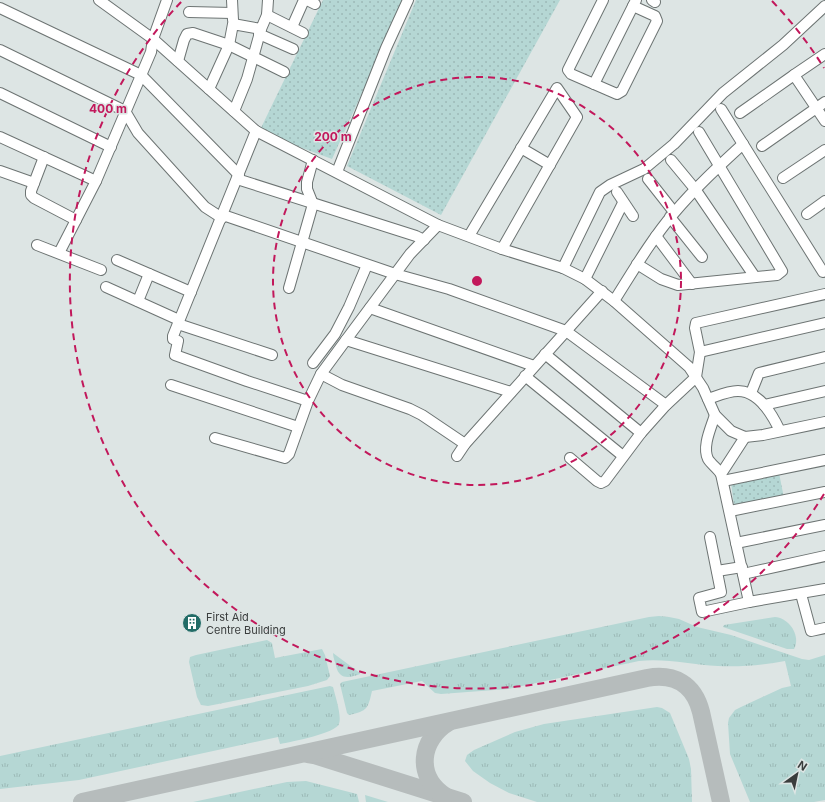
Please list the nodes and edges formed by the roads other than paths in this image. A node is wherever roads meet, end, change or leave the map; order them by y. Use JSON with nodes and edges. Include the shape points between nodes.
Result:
{"nodes":[{"id":1,"x":99,"y":0,"type":"edge"},
{"id":2,"x":167,"y":0,"type":"edge"},
{"id":3,"x":232,"y":0,"type":"edge"},
{"id":4,"x":268,"y":0,"type":"edge"},
{"id":5,"x":408,"y":0,"type":"edge"},
{"id":6,"x":603,"y":0,"type":"edge"},
{"id":7,"x":308,"y":1,"type":"edge"},
{"id":8,"x":634,"y":2,"type":"edge"},
{"id":9,"x":825,"y":6,"type":"edge"},
{"id":10,"x":0,"y":8,"type":"edge"},
{"id":11,"x":189,"y":12,"type":"dead end"},
{"id":12,"x":232,"y":14,"type":"junction"},
{"id":13,"x":267,"y":15,"type":"junction"},
{"id":14,"x":233,"y":24,"type":"junction"},
{"id":15,"x":292,"y":27,"type":"junction"},
{"id":16,"x":260,"y":31,"type":"junction"},
{"id":17,"x":303,"y":33,"type":"dead end"},
{"id":18,"x":153,"y":39,"type":"junction"},
{"id":19,"x":229,"y":45,"type":"junction"},
{"id":20,"x":293,"y":49,"type":"dead end"},
{"id":21,"x":0,"y":50,"type":"edge"},
{"id":22,"x":825,"y":54,"type":"edge"},
{"id":23,"x":254,"y":58,"type":"junction"},
{"id":24,"x":178,"y":61,"type":"junction"},
{"id":25,"x":284,"y":72,"type":"dead end"},
{"id":26,"x":141,"y":75,"type":"junction"},
{"id":27,"x":794,"y":75,"type":"junction"},
{"id":28,"x":594,"y":84,"type":"junction"},
{"id":29,"x":209,"y":89,"type":"junction"},
{"id":30,"x":0,"y":93,"type":"edge"},
{"id":31,"x":821,"y":105,"type":"edge"},
{"id":32,"x":721,"y":109,"type":"dead end"},
{"id":33,"x":125,"y":111,"type":"junction"},
{"id":34,"x":234,"y":111,"type":"junction"},
{"id":35,"x":740,"y":113,"type":"dead end"},
{"id":36,"x":825,"y":122,"type":"edge"},
{"id":37,"x":256,"y":131,"type":"junction"},
{"id":38,"x":699,"y":132,"type":"dead end"},
{"id":39,"x":0,"y":137,"type":"edge"},
{"id":40,"x":743,"y":144,"type":"junction"},
{"id":41,"x":762,"y":146,"type":"dead end"},
{"id":42,"x":111,"y":147,"type":"junction"},
{"id":43,"x":521,"y":148,"type":"junction"},
{"id":44,"x":825,"y":150,"type":"edge"},
{"id":45,"x":44,"y":157,"type":"junction"},
{"id":46,"x":313,"y":160,"type":"junction"},
{"id":47,"x":671,"y":160,"type":"dead end"},
{"id":48,"x":550,"y":165,"type":"junction"},
{"id":49,"x":720,"y":165,"type":"junction"},
{"id":50,"x":0,"y":171,"type":"edge"},
{"id":51,"x":337,"y":172,"type":"junction"},
{"id":52,"x":238,"y":177,"type":"junction"},
{"id":53,"x":783,"y":178,"type":"dead end"},
{"id":54,"x":648,"y":179,"type":"dead end"},
{"id":55,"x":96,"y":181,"type":"junction"},
{"id":56,"x":34,"y":183,"type":"junction"},
{"id":57,"x":695,"y":189,"type":"junction"},
{"id":58,"x":616,"y":192,"type":"dead end"},
{"id":59,"x":825,"y":201,"type":"edge"},
{"id":60,"x":623,"y":203,"type":"junction"},
{"id":61,"x":313,"y":204,"type":"junction"},
{"id":62,"x":807,"y":214,"type":"dead end"},
{"id":63,"x":672,"y":215,"type":"junction"},
{"id":64,"x":633,"y":216,"type":"dead end"},
{"id":65,"x":222,"y":217,"type":"junction"},
{"id":66,"x":76,"y":220,"type":"junction"},
{"id":67,"x":438,"y":225,"type":"junction"},
{"id":68,"x":469,"y":236,"type":"junction"},
{"id":69,"x":656,"y":236,"type":"junction"},
{"id":70,"x":424,"y":240,"type":"junction"},
{"id":71,"x":302,"y":243,"type":"junction"},
{"id":72,"x":37,"y":245,"type":"dead end"},
{"id":73,"x":502,"y":249,"type":"junction"},
{"id":74,"x":59,"y":254,"type":"junction"},
{"id":75,"x":702,"y":257,"type":"dead end"},
{"id":76,"x":117,"y":260,"type":"dead end"},
{"id":77,"x":637,"y":264,"type":"junction"},
{"id":78,"x":367,"y":265,"type":"junction"},
{"id":79,"x":562,"y":268,"type":"junction"},
{"id":80,"x":101,"y":270,"type":"dead end"},
{"id":81,"x":823,"y":272,"type":"dead end"},
{"id":82,"x":149,"y":274,"type":"junction"},
{"id":83,"x":395,"y":274,"type":"junction"},
{"id":84,"x":755,"y":277,"type":"junction"},
{"id":85,"x":585,"y":279,"type":"junction"},
{"id":86,"x":692,"y":284,"type":"junction"},
{"id":87,"x":106,"y":287,"type":"dead end"},
{"id":88,"x":289,"y":288,"type":"dead end"},
{"id":89,"x":602,"y":291,"type":"junction"},
{"id":90,"x":191,"y":292,"type":"junction"},
{"id":91,"x":825,"y":294,"type":"edge"},
{"id":92,"x":138,"y":301,"type":"junction"},
{"id":93,"x":614,"y":301,"type":"junction"},
{"id":94,"x":370,"y":308,"type":"junction"},
{"id":95,"x":179,"y":322,"type":"junction"},
{"id":96,"x":825,"y":323,"type":"edge"},
{"id":97,"x":566,"y":331,"type":"junction"},
{"id":98,"x":346,"y":340,"type":"junction"},
{"id":99,"x":700,"y":352,"type":"junction"},
{"id":100,"x":545,"y":354,"type":"junction"},
{"id":101,"x":272,"y":355,"type":"dead end"},
{"id":102,"x":825,"y":357,"type":"edge"},
{"id":103,"x":313,"y":363,"type":"dead end"},
{"id":104,"x":534,"y":366,"type":"junction"},
{"id":105,"x":321,"y":374,"type":"junction"},
{"id":106,"x":525,"y":376,"type":"junction"},
{"id":107,"x":696,"y":377,"type":"junction"},
{"id":108,"x":171,"y":385,"type":"dead end"},
{"id":109,"x":825,"y":391,"type":"edge"},
{"id":110,"x":511,"y":392,"type":"junction"},
{"id":111,"x":751,"y":393,"type":"junction"},
{"id":112,"x":708,"y":399,"type":"junction"},
{"id":113,"x":308,"y":401,"type":"junction"},
{"id":114,"x":666,"y":405,"type":"junction"},
{"id":115,"x":764,"y":405,"type":"junction"},
{"id":116,"x":715,"y":415,"type":"junction"},
{"id":117,"x":825,"y":422,"type":"edge"},
{"id":118,"x":298,"y":427,"type":"junction"},
{"id":119,"x":780,"y":432,"type":"junction"},
{"id":120,"x":641,"y":433,"type":"junction"},
{"id":121,"x":745,"y":437,"type":"junction"},
{"id":122,"x":215,"y":438,"type":"dead end"},
{"id":123,"x":466,"y":444,"type":"junction"},
{"id":124,"x":457,"y":456,"type":"dead end"},
{"id":125,"x":622,"y":456,"type":"junction"},
{"id":126,"x":570,"y":458,"type":"dead end"},
{"id":127,"x":825,"y":460,"type":"edge"},
{"id":128,"x":722,"y":477,"type":"junction"},
{"id":129,"x":825,"y":492,"type":"edge"},
{"id":130,"x":730,"y":511,"type":"junction"},
{"id":131,"x":825,"y":525,"type":"edge"},
{"id":132,"x":710,"y":537,"type":"dead end"},
{"id":133,"x":736,"y":543,"type":"junction"},
{"id":134,"x":825,"y":556,"type":"edge"},
{"id":135,"x":742,"y":570,"type":"junction"},
{"id":136,"x":717,"y":571,"type":"junction"},
{"id":137,"x":825,"y":589,"type":"edge"},
{"id":138,"x":801,"y":594,"type":"junction"},
{"id":139,"x":749,"y":602,"type":"junction"},
{"id":140,"x":825,"y":628,"type":"edge"}],
"edges":[{"from":1,"to":18,"type":"street"},
{"from":2,"to":18,"type":"street"},
{"from":3,"to":12,"type":"street"},
{"from":4,"to":13,"type":"street"},
{"from":5,"to":51,"type":"street","via":[[386,48]]},
{"from":6,"to":28,"type":"street","via":[[568,70],[571,74]]},
{"from":7,"to":15,"type":"street"},
{"from":8,"to":28,"type":"street"},
{"from":8,"to":28,"type":"street","via":[[655,16],[657,23],[620,93]]},
{"from":9,"to":79,"type":"street","via":[[783,45],[723,93],[674,144],[644,169],[600,192]]},
{"from":10,"to":26,"type":"street"},
{"from":11,"to":12,"type":"street"},
{"from":12,"to":14,"type":"street"},
{"from":13,"to":15,"type":"street"},
{"from":13,"to":16,"type":"street"},
{"from":14,"to":16,"type":"street"},
{"from":14,"to":19,"type":"street"},
{"from":15,"to":17,"type":"street"},
{"from":16,"to":20,"type":"street"},
{"from":16,"to":23,"type":"street"},
{"from":18,"to":24,"type":"street"},
{"from":18,"to":26,"type":"street","via":[[151,52]]},
{"from":19,"to":23,"type":"street"},
{"from":19,"to":24,"type":"street","via":[[192,33],[187,34]]},
{"from":19,"to":29,"type":"street"},
{"from":21,"to":33,"type":"street"},
{"from":22,"to":27,"type":"street"},
{"from":23,"to":25,"type":"street"},
{"from":23,"to":34,"type":"street"},
{"from":24,"to":29,"type":"street"},
{"from":26,"to":33,"type":"street"},
{"from":26,"to":52,"type":"street"},
{"from":27,"to":31,"type":"street"},
{"from":27,"to":35,"type":"street"},
{"from":29,"to":34,"type":"street"},
{"from":30,"to":42,"type":"street"},
{"from":31,"to":36,"type":"street"},
{"from":31,"to":41,"type":"street"},
{"from":32,"to":40,"type":"street"},
{"from":33,"to":42,"type":"street"},
{"from":33,"to":65,"type":"street","via":[[138,132],[205,207]]},
{"from":34,"to":37,"type":"street"},
{"from":37,"to":46,"type":"street"},
{"from":37,"to":52,"type":"street"},
{"from":38,"to":49,"type":"street"},
{"from":39,"to":45,"type":"street"},
{"from":40,"to":49,"type":"street"},
{"from":40,"to":81,"type":"street"},
{"from":42,"to":55,"type":"street"},
{"from":43,"to":48,"type":"street"},
{"from":43,"to":48,"type":"street","via":[[557,88],[577,117]]},
{"from":43,"to":68,"type":"street"},
{"from":44,"to":53,"type":"street"},
{"from":45,"to":55,"type":"street"},
{"from":45,"to":56,"type":"street"},
{"from":46,"to":51,"type":"street"},
{"from":46,"to":61,"type":"street","via":[[307,182]]},
{"from":47,"to":57,"type":"street"},
{"from":48,"to":73,"type":"street"},
{"from":49,"to":57,"type":"street"},
{"from":49,"to":84,"type":"street","via":[[782,271],[777,275]]},
{"from":50,"to":56,"type":"street"},
{"from":51,"to":67,"type":"street"},
{"from":52,"to":61,"type":"street"},
{"from":52,"to":65,"type":"street"},
{"from":54,"to":63,"type":"street"},
{"from":55,"to":66,"type":"street"},
{"from":56,"to":66,"type":"street","via":[[31,195],[34,198]]},
{"from":57,"to":63,"type":"street"},
{"from":57,"to":84,"type":"street"},
{"from":58,"to":60,"type":"street"},
{"from":59,"to":62,"type":"street"},
{"from":60,"to":64,"type":"street"},
{"from":60,"to":85,"type":"street"},
{"from":61,"to":70,"type":"street"},
{"from":61,"to":71,"type":"street"},
{"from":63,"to":69,"type":"street"},
{"from":63,"to":75,"type":"street"},
{"from":65,"to":71,"type":"street"},
{"from":65,"to":90,"type":"street"},
{"from":66,"to":74,"type":"street"},
{"from":67,"to":68,"type":"street"},
{"from":67,"to":70,"type":"street"},
{"from":68,"to":73,"type":"street"},
{"from":69,"to":77,"type":"street"},
{"from":69,"to":86,"type":"street"},
{"from":70,"to":83,"type":"street"},
{"from":71,"to":78,"type":"street"},
{"from":71,"to":88,"type":"street"},
{"from":72,"to":74,"type":"street"},
{"from":73,"to":79,"type":"street"},
{"from":74,"to":80,"type":"street"},
{"from":76,"to":82,"type":"street"},
{"from":77,"to":86,"type":"street","via":[[670,284]]},
{"from":77,"to":93,"type":"street"},
{"from":78,"to":83,"type":"street"},
{"from":78,"to":103,"type":"street","via":[[335,334]]},
{"from":79,"to":85,"type":"street"},
{"from":82,"to":90,"type":"street"},
{"from":82,"to":92,"type":"street"},
{"from":83,"to":94,"type":"street"},
{"from":83,"to":97,"type":"street","via":[[449,289]]},
{"from":84,"to":86,"type":"street"},
{"from":85,"to":89,"type":"street"},
{"from":87,"to":92,"type":"street"},
{"from":89,"to":93,"type":"street"},
{"from":89,"to":97,"type":"street"},
{"from":90,"to":95,"type":"street"},
{"from":91,"to":99,"type":"street","via":[[698,322],[695,328]]},
{"from":92,"to":95,"type":"street"},
{"from":93,"to":107,"type":"street","via":[[689,367]]},
{"from":94,"to":98,"type":"street"},
{"from":94,"to":104,"type":"street"},
{"from":95,"to":101,"type":"street"},
{"from":95,"to":113,"type":"street","via":[[173,339],[178,341],[175,356]]},
{"from":96,"to":99,"type":"street"},
{"from":97,"to":100,"type":"street"},
{"from":97,"to":114,"type":"street"},
{"from":98,"to":105,"type":"street"},
{"from":98,"to":110,"type":"street"},
{"from":99,"to":107,"type":"street"},
{"from":100,"to":104,"type":"street"},
{"from":100,"to":120,"type":"street"},
{"from":102,"to":111,"type":"street","via":[[759,372]]},
{"from":104,"to":106,"type":"street"},
{"from":105,"to":113,"type":"street"},
{"from":105,"to":123,"type":"street","via":[[342,385],[410,409]]},
{"from":106,"to":110,"type":"street"},
{"from":106,"to":125,"type":"street"},
{"from":107,"to":112,"type":"street"},
{"from":107,"to":114,"type":"street"},
{"from":108,"to":118,"type":"street"},
{"from":109,"to":115,"type":"street"},
{"from":110,"to":123,"type":"street"},
{"from":111,"to":112,"type":"street","via":[[737,391]]},
{"from":111,"to":115,"type":"street"},
{"from":112,"to":116,"type":"street"},
{"from":113,"to":118,"type":"street"},
{"from":114,"to":120,"type":"street"},
{"from":115,"to":119,"type":"street"},
{"from":116,"to":121,"type":"street","via":[[731,431]]},
{"from":116,"to":128,"type":"street","via":[[707,437],[708,459]]},
{"from":117,"to":119,"type":"street"},
{"from":118,"to":122,"type":"street","via":[[289,454],[285,458]]},
{"from":119,"to":121,"type":"street"},
{"from":120,"to":125,"type":"street"},
{"from":121,"to":128,"type":"street"},
{"from":123,"to":124,"type":"street"},
{"from":125,"to":126,"type":"street","via":[[601,483]]},
{"from":127,"to":128,"type":"street"},
{"from":128,"to":130,"type":"street"},
{"from":129,"to":130,"type":"street"},
{"from":130,"to":133,"type":"street"},
{"from":131,"to":133,"type":"street"},
{"from":132,"to":136,"type":"street"},
{"from":133,"to":135,"type":"street"},
{"from":134,"to":135,"type":"street"},
{"from":135,"to":136,"type":"street"},
{"from":135,"to":139,"type":"street"},
{"from":136,"to":139,"type":"street","via":[[721,592],[699,598],[702,612]]},
{"from":137,"to":138,"type":"street"},
{"from":138,"to":139,"type":"street"},
{"from":138,"to":140,"type":"street","via":[[811,631]]}]}
